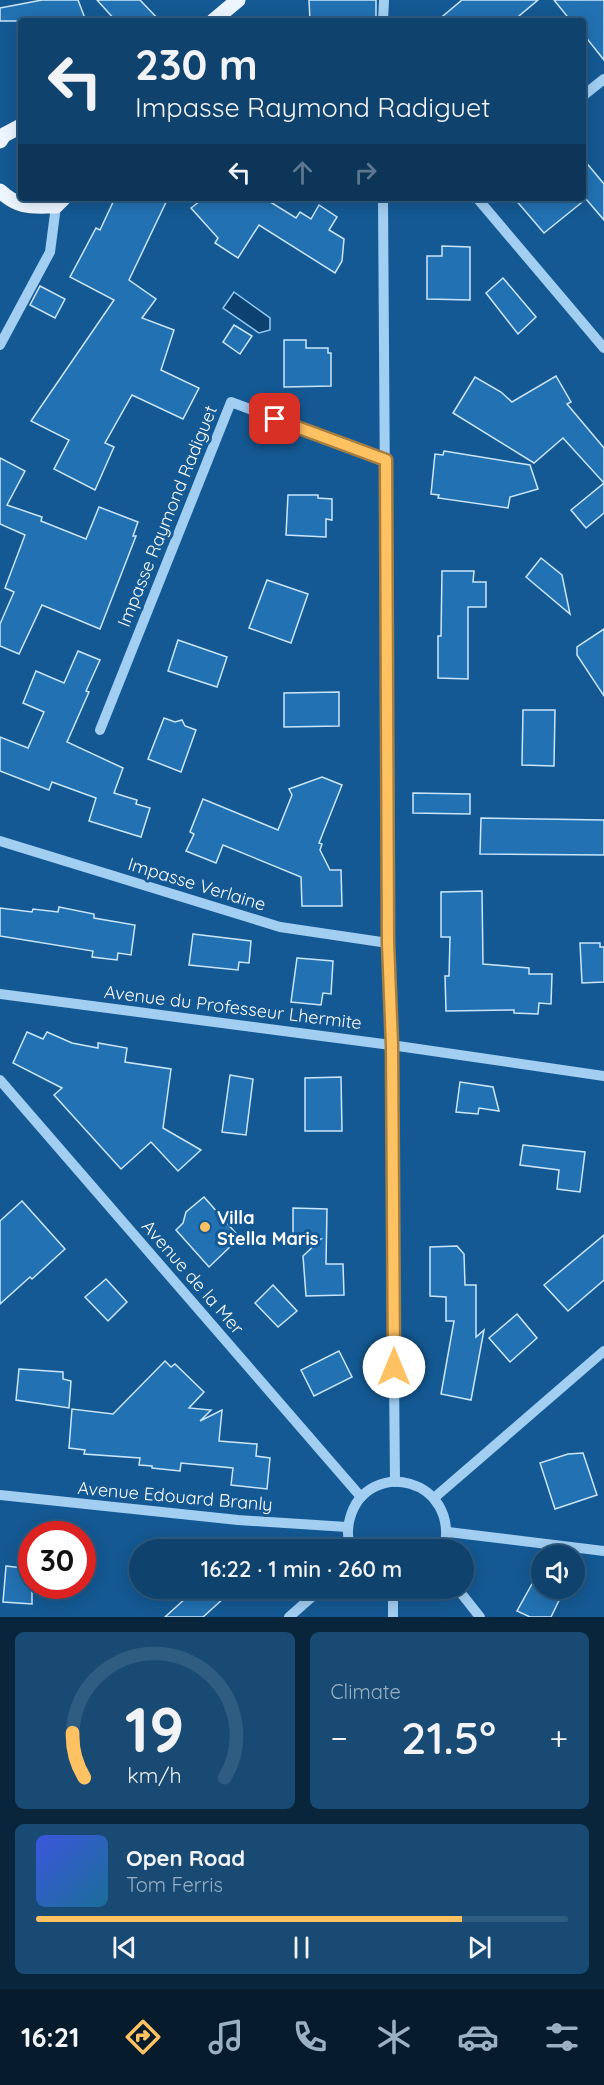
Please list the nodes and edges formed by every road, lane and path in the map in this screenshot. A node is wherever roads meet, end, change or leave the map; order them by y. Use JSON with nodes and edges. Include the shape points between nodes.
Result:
{"nodes":[{"id":1,"x":238,"y":0,"type":"edge"},
{"id":2,"x":384,"y":0,"type":"edge"},
{"id":3,"x":217,"y":18,"type":"edge"},
{"id":4,"x":383,"y":18,"type":"edge"},
{"id":5,"x":604,"y":79,"type":"edge"},
{"id":6,"x":586,"y":93,"type":"edge"},
{"id":7,"x":18,"y":128,"type":"edge"},
{"id":8,"x":1,"y":137,"type":"edge"},
{"id":9,"x":0,"y":191,"type":"edge"},
{"id":10,"x":383,"y":201,"type":"edge"},
{"id":11,"x":480,"y":201,"type":"edge"},
{"id":12,"x":60,"y":202,"type":"edge"},
{"id":13,"x":0,"y":345,"type":"edge"},
{"id":14,"x":604,"y":348,"type":"edge"},
{"id":15,"x":386,"y":460,"type":"junction"},
{"id":16,"x":100,"y":730,"type":"dead end"},
{"id":17,"x":0,"y":841,"type":"edge"},
{"id":18,"x":388,"y":943,"type":"junction"},
{"id":19,"x":0,"y":994,"type":"edge"},
{"id":20,"x":392,"y":1045,"type":"junction"},
{"id":21,"x":604,"y":1076,"type":"edge"},
{"id":22,"x":0,"y":1080,"type":"edge"},
{"id":23,"x":604,"y":1351,"type":"edge"},
{"id":24,"x":395,"y":1482,"type":"junction"},
{"id":25,"x":0,"y":1495,"type":"edge"},
{"id":26,"x":361,"y":1497,"type":"junction"},
{"id":27,"x":434,"y":1498,"type":"junction"},
{"id":28,"x":347,"y":1527,"type":"junction"},
{"id":29,"x":448,"y":1532,"type":"junction"},
{"id":30,"x":349,"y":1539,"type":"edge"},
{"id":31,"x":446,"y":1539,"type":"edge"},
{"id":32,"x":604,"y":1551,"type":"edge"},
{"id":33,"x":309,"y":1599,"type":"edge"},
{"id":34,"x":393,"y":1599,"type":"edge"},
{"id":35,"x":466,"y":1599,"type":"edge"},
{"id":36,"x":289,"y":1617,"type":"edge"},
{"id":37,"x":393,"y":1617,"type":"edge"},
{"id":38,"x":480,"y":1617,"type":"edge"}],
"edges":[{"from":1,"to":3,"type":"main road"},
{"from":2,"to":4,"type":"street"},
{"from":5,"to":6,"type":"street"},
{"from":7,"to":8,"type":"main road"},
{"from":9,"to":12,"type":"main road","via":[[12,202],[30,207]]},
{"from":10,"to":15,"type":"street"},
{"from":11,"to":14,"type":"street"},
{"from":12,"to":13,"type":"street","via":[[50,252]]},
{"from":15,"to":16,"type":"street","name":"Impasse Raymond Radiguet","via":[[231,402]]},
{"from":15,"to":18,"type":"street"},
{"from":17,"to":18,"type":"street","name":"Impasse Verlaine","via":[[280,927]]},
{"from":18,"to":20,"type":"street"},
{"from":19,"to":20,"type":"street","name":"Avenue du Professeur Lhermite"},
{"from":20,"to":21,"type":"street","name":"Avenue du Professeur Lhermite"},
{"from":20,"to":24,"type":"street"},
{"from":22,"to":26,"type":"street","name":"Avenue de la Mer"},
{"from":23,"to":27,"type":"street"},
{"from":24,"to":26,"type":"street","via":[[383,1484]]},
{"from":24,"to":27,"type":"street","via":[[423,1488]]},
{"from":25,"to":28,"type":"street","name":"Avenue Edouard Branly","via":[[238,1521]]},
{"from":26,"to":28,"type":"street"},
{"from":27,"to":29,"type":"street"},
{"from":28,"to":30,"type":"street"},
{"from":29,"to":31,"type":"street"},
{"from":29,"to":32,"type":"street"},
{"from":33,"to":36,"type":"street"},
{"from":34,"to":37,"type":"street"},
{"from":35,"to":38,"type":"street"}]}
